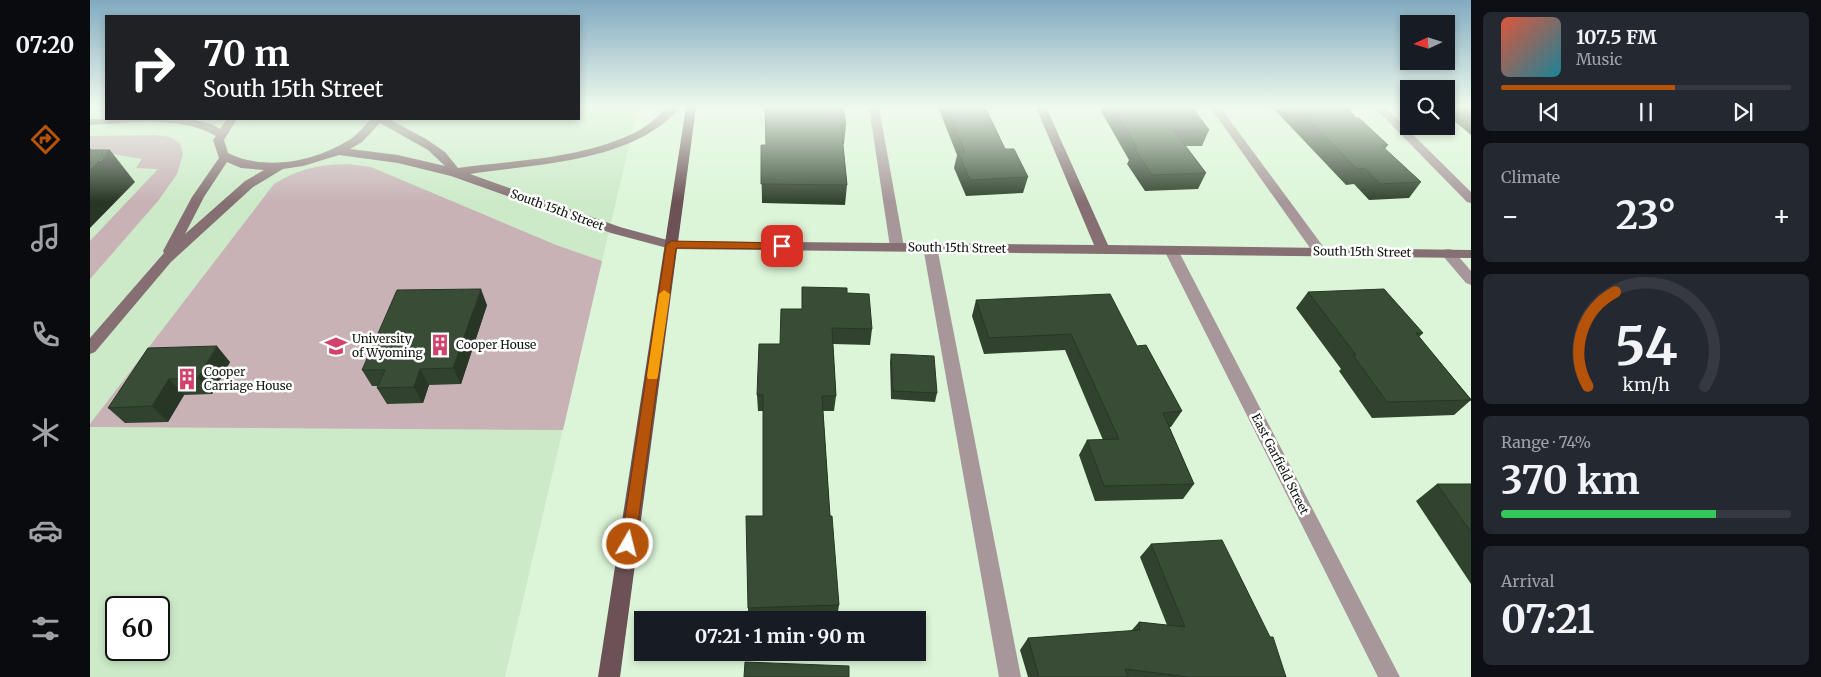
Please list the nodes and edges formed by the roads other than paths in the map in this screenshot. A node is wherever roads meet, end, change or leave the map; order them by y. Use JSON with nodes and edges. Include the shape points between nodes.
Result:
{"nodes":[{"id":1,"x":220,"y":139,"type":"edge"},
{"id":2,"x":359,"y":139,"type":"edge"},
{"id":3,"x":416,"y":139,"type":"edge"},
{"id":4,"x":628,"y":139,"type":"edge"},
{"id":5,"x":686,"y":139,"type":"edge"},
{"id":6,"x":879,"y":139,"type":"edge"},
{"id":7,"x":1055,"y":139,"type":"edge"},
{"id":8,"x":1238,"y":139,"type":"edge"},
{"id":9,"x":1411,"y":139,"type":"edge"},
{"id":10,"x":339,"y":151,"type":"junction"},
{"id":11,"x":225,"y":157,"type":"junction"},
{"id":12,"x":278,"y":167,"type":"junction"},
{"id":13,"x":455,"y":173,"type":"junction"},
{"id":14,"x":1471,"y":199,"type":"edge"},
{"id":15,"x":671,"y":245,"type":"junction"},
{"id":16,"x":896,"y":247,"type":"junction"},
{"id":17,"x":930,"y":247,"type":"junction"},
{"id":18,"x":1103,"y":250,"type":"junction"},
{"id":19,"x":1171,"y":250,"type":"junction"},
{"id":20,"x":1320,"y":252,"type":"junction"},
{"id":21,"x":1448,"y":253,"type":"junction"},
{"id":22,"x":1471,"y":254,"type":"edge"},
{"id":23,"x":166,"y":259,"type":"junction"},
{"id":24,"x":1471,"y":280,"type":"edge"},
{"id":25,"x":90,"y":348,"type":"edge"},
{"id":26,"x":609,"y":677,"type":"edge"},
{"id":27,"x":1010,"y":677,"type":"edge"},
{"id":28,"x":1389,"y":677,"type":"edge"}],
"edges":[{"from":1,"to":11,"type":"main road","via":[[219,148]]},
{"from":2,"to":10,"type":"main road","name":"South 15th Street"},
{"from":3,"to":13,"type":"main road","name":"South 15th Street","via":[[437,150]]},
{"from":4,"to":13,"type":"main road","via":[[571,155]]},
{"from":5,"to":15,"type":"main road"},
{"from":6,"to":16,"type":"street"},
{"from":7,"to":18,"type":"main road"},
{"from":8,"to":20,"type":"street"},
{"from":9,"to":14,"type":"street"},
{"from":10,"to":12,"type":"main road","name":"South 15th Street","via":[[310,162]]},
{"from":10,"to":13,"type":"main road","name":"South 15th Street","via":[[380,156]]},
{"from":11,"to":12,"type":"main road","name":"South 15th Street","via":[[250,166]]},
{"from":11,"to":23,"type":"main road","via":[[198,197]]},
{"from":12,"to":23,"type":"main road","via":[[249,184]]},
{"from":13,"to":15,"type":"main road","name":"South 15th Street","via":[[622,233]]},
{"from":15,"to":16,"type":"main road","name":"South 15th Street"},
{"from":15,"to":26,"type":"main road"},
{"from":16,"to":17,"type":"main road","name":"South 15th Street"},
{"from":17,"to":18,"type":"main road","name":"South 15th Street"},
{"from":17,"to":27,"type":"street"},
{"from":18,"to":19,"type":"main road","name":"South 15th Street"},
{"from":19,"to":20,"type":"main road","name":"South 15th Street"},
{"from":19,"to":28,"type":"street","name":"East Garfield Street"},
{"from":20,"to":21,"type":"main road","name":"South 15th Street"},
{"from":21,"to":22,"type":"main road","name":"South 15th Street"},
{"from":21,"to":24,"type":"street"},
{"from":23,"to":25,"type":"main road"}]}
